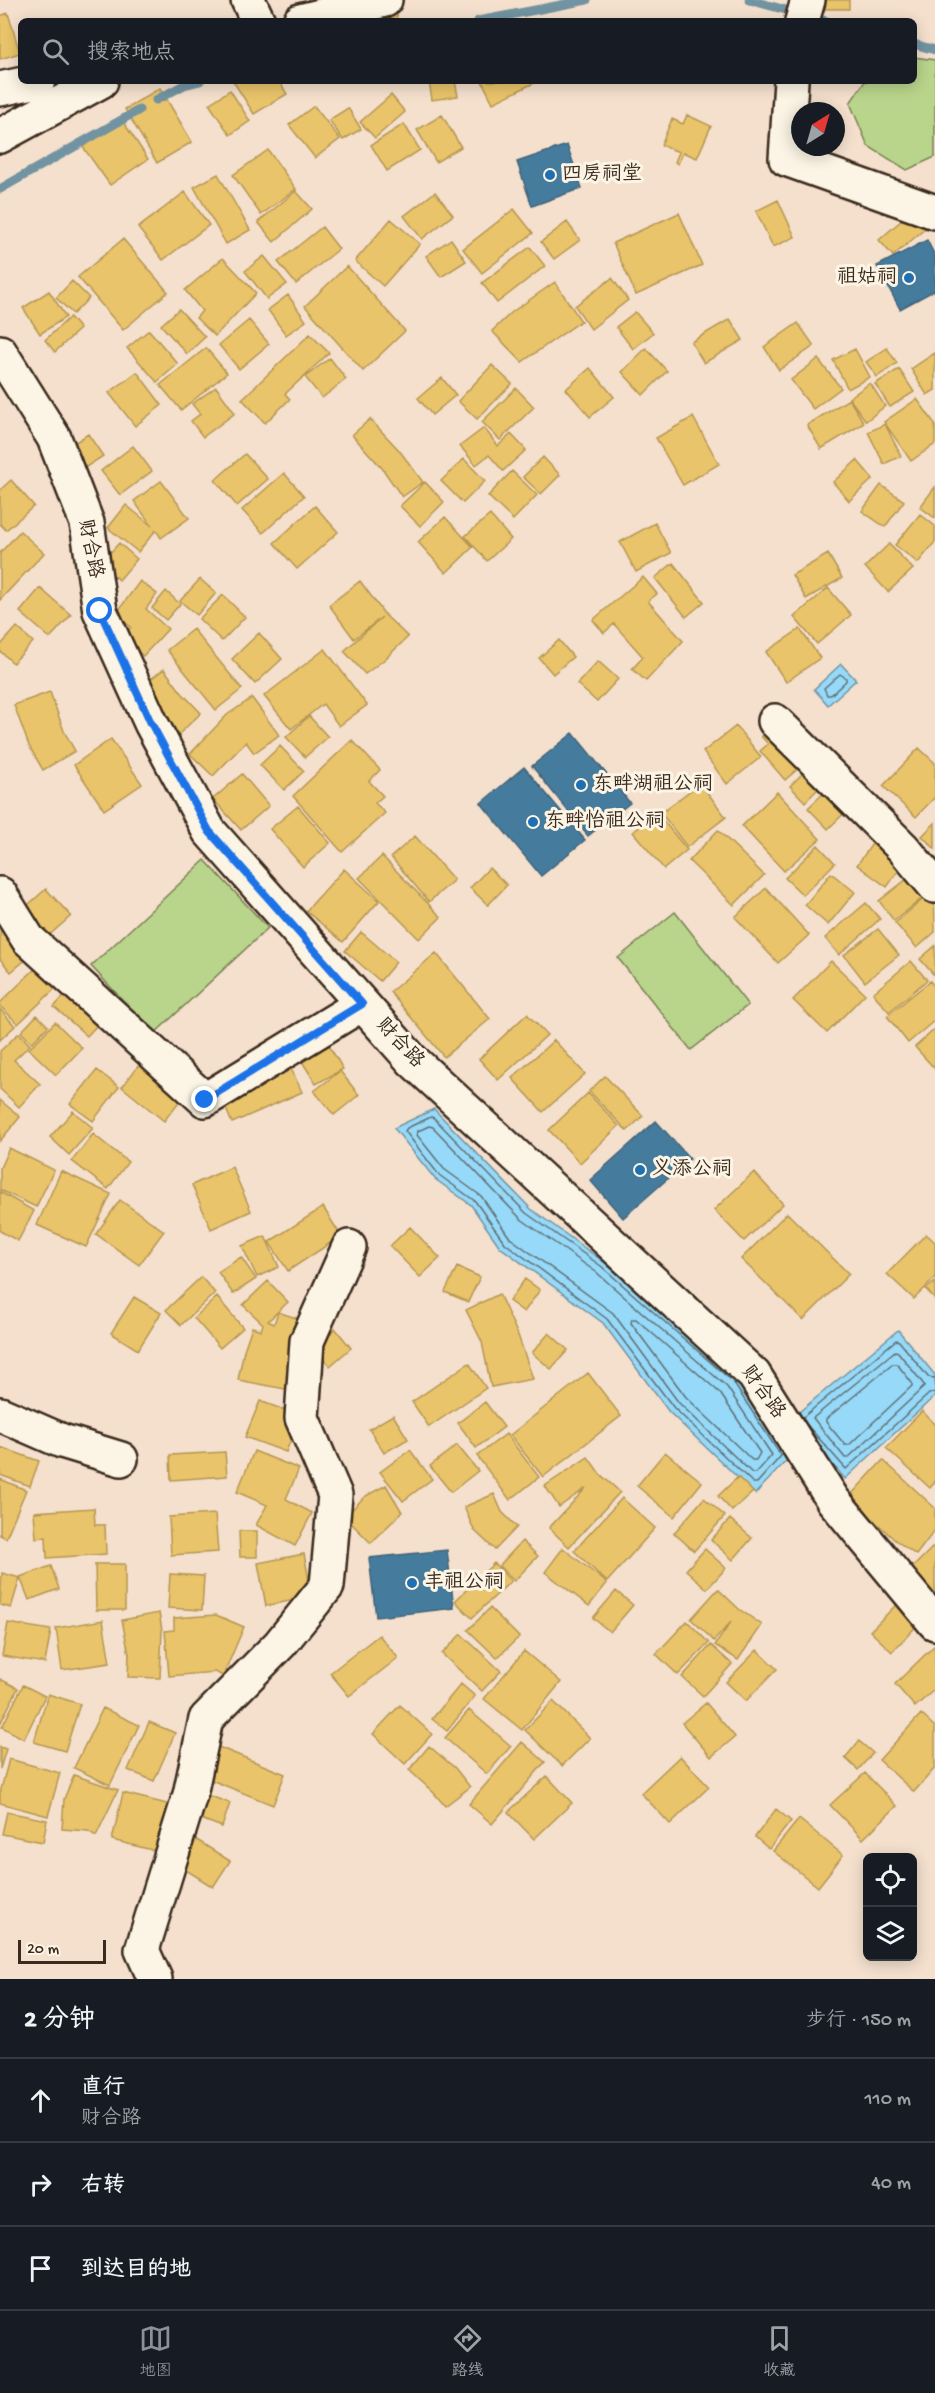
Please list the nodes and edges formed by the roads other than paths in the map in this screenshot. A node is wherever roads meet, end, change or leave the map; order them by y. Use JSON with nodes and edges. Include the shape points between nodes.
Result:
{"nodes":[{"id":1,"x":248,"y":0,"type":"edge"},
{"id":2,"x":385,"y":0,"type":"edge"},
{"id":3,"x":257,"y":18,"type":"edge"},
{"id":4,"x":312,"y":18,"type":"edge"},
{"id":5,"x":24,"y":84,"type":"edge"},
{"id":6,"x":95,"y":84,"type":"edge"},
{"id":7,"x":791,"y":84,"type":"edge"},
{"id":8,"x":0,"y":89,"type":"edge"},
{"id":9,"x":0,"y":136,"type":"edge"},
{"id":10,"x":935,"y":212,"type":"edge"},
{"id":11,"x":0,"y":352,"type":"edge"},
{"id":12,"x":775,"y":721,"type":"dead end"},
{"id":13,"x":935,"y":886,"type":"edge"},
{"id":14,"x":0,"y":894,"type":"edge"},
{"id":15,"x":362,"y":1004,"type":"junction"},
{"id":16,"x":349,"y":1247,"type":"dead end"},
{"id":17,"x":0,"y":1414,"type":"edge"},
{"id":18,"x":121,"y":1459,"type":"dead end"},
{"id":19,"x":935,"y":1623,"type":"edge"},
{"id":20,"x":155,"y":1979,"type":"edge"}],
"edges":[{"from":1,"to":3,"type":"street"},
{"from":2,"to":4,"type":"street"},
{"from":5,"to":8,"type":"street"},
{"from":6,"to":9,"type":"street"},
{"from":7,"to":10,"type":"street","via":[[786,159]]},
{"from":11,"to":15,"type":"street","name":"财合路","via":[[54,438],[87,523],[100,611],[151,723],[209,831]]},
{"from":12,"to":13,"type":"street","via":[[903,848]]},
{"from":14,"to":15,"type":"street","via":[[28,939],[205,1100]]},
{"from":15,"to":19,"type":"street","name":"财合路","via":[[412,1060],[754,1375],[832,1500]]},
{"from":16,"to":20,"type":"street","via":[[307,1341],[302,1418],[335,1495],[327,1586],[280,1644],[206,1719],[190,1795],[142,1950]]},
{"from":17,"to":18,"type":"street","via":[[62,1441]]}]}
